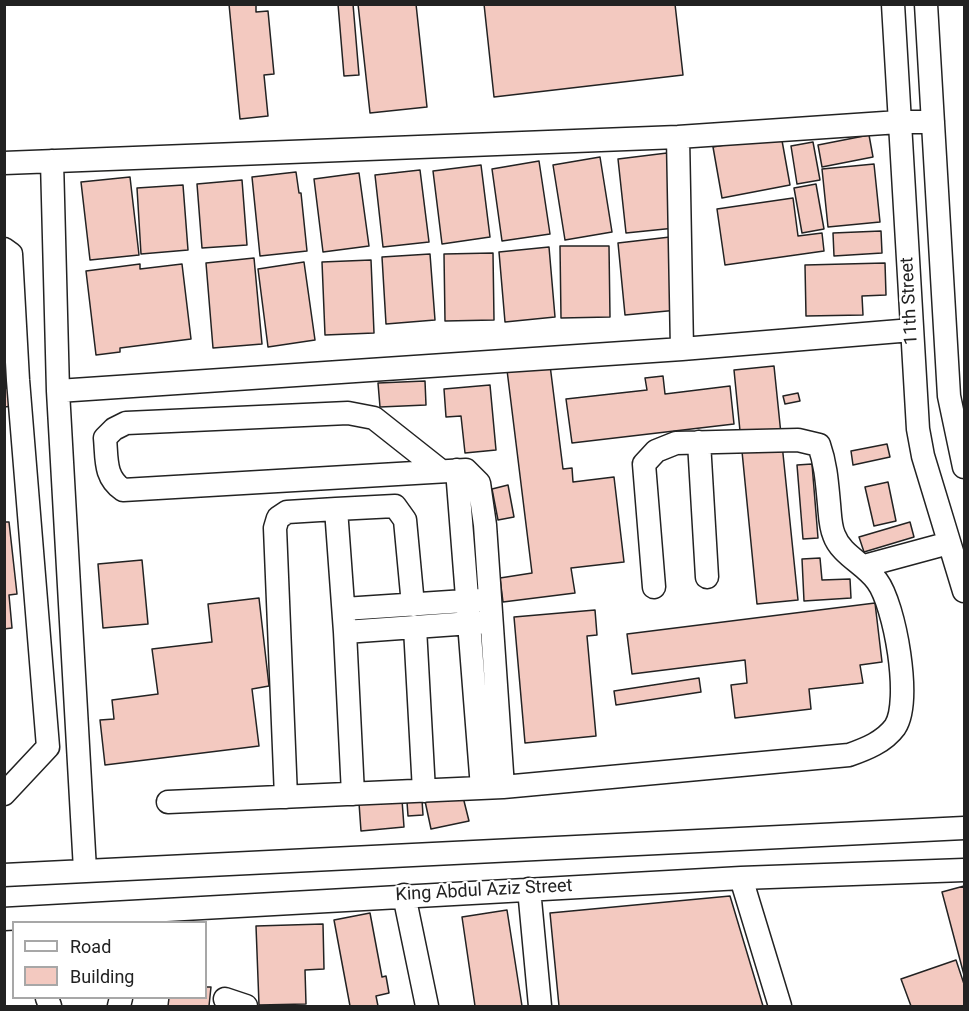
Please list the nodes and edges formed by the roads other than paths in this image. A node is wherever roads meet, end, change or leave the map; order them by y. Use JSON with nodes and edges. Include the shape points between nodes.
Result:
{"nodes":[{"id":1,"x":893,"y":4,"type":"edge"},
{"id":2,"x":926,"y":4,"type":"edge"},
{"id":3,"x":899,"y":122,"type":"junction"},
{"id":4,"x":933,"y":122,"type":"junction"},
{"id":5,"x":678,"y":137,"type":"junction"},
{"id":6,"x":52,"y":161,"type":"junction"},
{"id":7,"x":4,"y":163,"type":"edge"},
{"id":8,"x":8,"y":252,"type":"edge"},
{"id":9,"x":912,"y":330,"type":"junction"},
{"id":10,"x":682,"y":348,"type":"junction"},
{"id":11,"x":11,"y":380,"type":"edge"},
{"id":12,"x":57,"y":390,"type":"junction"},
{"id":13,"x":4,"y":427,"type":"edge"},
{"id":14,"x":960,"y":429,"type":"edge"},
{"id":15,"x":699,"y":442,"type":"junction"},
{"id":16,"x":22,"y":444,"type":"junction"},
{"id":17,"x":964,"y":467,"type":"edge"},
{"id":18,"x":449,"y":471,"type":"junction"},
{"id":19,"x":336,"y":509,"type":"junction"},
{"id":20,"x":949,"y":543,"type":"junction"},
{"id":21,"x":864,"y":566,"type":"junction"},
{"id":22,"x":707,"y":577,"type":"dead end"},
{"id":23,"x":654,"y":587,"type":"dead end"},
{"id":24,"x":964,"y":591,"type":"edge"},
{"id":25,"x":413,"y":605,"type":"junction"},
{"id":26,"x":344,"y":609,"type":"junction"},
{"id":27,"x":491,"y":610,"type":"junction"},
{"id":28,"x":468,"y":612,"type":"junction"},
{"id":29,"x":415,"y":628,"type":"junction"},
{"id":30,"x":345,"y":632,"type":"junction"},
{"id":31,"x":27,"y":768,"type":"junction"},
{"id":32,"x":4,"y":770,"type":"edge"},
{"id":33,"x":493,"y":788,"type":"junction"},
{"id":34,"x":424,"y":791,"type":"junction"},
{"id":35,"x":4,"y":794,"type":"edge"},
{"id":36,"x":353,"y":794,"type":"junction"},
{"id":37,"x":286,"y":797,"type":"junction"},
{"id":38,"x":168,"y":802,"type":"dead end"},
{"id":39,"x":959,"y":826,"type":"edge"},
{"id":40,"x":86,"y":870,"type":"junction"},
{"id":41,"x":964,"y":870,"type":"edge"},
{"id":42,"x":4,"y":874,"type":"edge"},
{"id":43,"x":741,"y":878,"type":"junction"},
{"id":44,"x":530,"y":889,"type":"junction"},
{"id":45,"x":404,"y":895,"type":"junction"},
{"id":46,"x":191,"y":907,"type":"junction"},
{"id":47,"x":4,"y":919,"type":"edge"},
{"id":48,"x":176,"y":921,"type":"edge"},
{"id":49,"x":427,"y":1006,"type":"edge"},
{"id":50,"x":540,"y":1006,"type":"edge"},
{"id":51,"x":780,"y":1006,"type":"edge"}],
"edges":[{"from":1,"to":3,"type":"street","name":"11th Street"},
{"from":2,"to":4,"type":"street","name":"11th Street"},
{"from":3,"to":4,"type":"street"},
{"from":3,"to":5,"type":"street"},
{"from":3,"to":9,"type":"street","name":"11th Street"},
{"from":4,"to":14,"type":"street","name":"11th Street","via":[[950,396]]},
{"from":5,"to":6,"type":"street"},
{"from":5,"to":10,"type":"street"},
{"from":6,"to":7,"type":"street"},
{"from":6,"to":12,"type":"street"},
{"from":8,"to":11,"type":"street"},
{"from":9,"to":10,"type":"street"},
{"from":9,"to":20,"type":"street","name":"11th Street","via":[[918,429]]},
{"from":10,"to":12,"type":"street"},
{"from":11,"to":16,"type":"street"},
{"from":12,"to":40,"type":"street"},
{"from":13,"to":16,"type":"street"},
{"from":14,"to":17,"type":"street","name":"11th Street"},
{"from":15,"to":21,"type":"street","via":[[798,440],[819,446],[825,464],[833,535],[840,548]]},
{"from":15,"to":22,"type":"street"},
{"from":15,"to":23,"type":"street","via":[[676,443],[656,451],[644,464]]},
{"from":16,"to":31,"type":"street","via":[[48,747]]},
{"from":18,"to":18,"type":"street","via":[[123,490],[113,483],[108,472],[105,438],[126,423],[348,413],[374,418]]},
{"from":18,"to":27,"type":"street","via":[[466,470],[479,483]]},
{"from":18,"to":28,"type":"street"},
{"from":19,"to":25,"type":"street","via":[[395,506],[401,512]]},
{"from":19,"to":26,"type":"street"},
{"from":19,"to":37,"type":"street","via":[[287,512],[278,518],[275,528]]},
{"from":20,"to":21,"type":"street"},
{"from":20,"to":24,"type":"street","name":"11th Street"},
{"from":21,"to":33,"type":"street","via":[[879,582],[888,603],[900,650],[903,699],[896,726],[875,745],[849,755]]},
{"from":25,"to":26,"type":"street"},
{"from":25,"to":28,"type":"street"},
{"from":26,"to":30,"type":"street"},
{"from":27,"to":28,"type":"street"},
{"from":27,"to":33,"type":"street"},
{"from":28,"to":29,"type":"street"},
{"from":28,"to":33,"type":"street"},
{"from":29,"to":30,"type":"street"},
{"from":29,"to":34,"type":"street"},
{"from":30,"to":36,"type":"street"},
{"from":31,"to":32,"type":"street"},
{"from":31,"to":35,"type":"street"},
{"from":33,"to":34,"type":"street"},
{"from":34,"to":36,"type":"street"},
{"from":36,"to":37,"type":"street"},
{"from":37,"to":38,"type":"street"},
{"from":39,"to":40,"type":"street"},
{"from":40,"to":42,"type":"street"},
{"from":41,"to":43,"type":"street","name":"King Abdul Aziz Street"},
{"from":43,"to":44,"type":"street","name":"King Abdul Aziz Street"},
{"from":43,"to":51,"type":"street"},
{"from":44,"to":45,"type":"street","name":"King Abdul Aziz Street"},
{"from":44,"to":50,"type":"street"},
{"from":45,"to":46,"type":"street","name":"King Abdul Aziz Street"},
{"from":45,"to":49,"type":"street"},
{"from":46,"to":47,"type":"street","name":"King Abdul Aziz Street"},
{"from":46,"to":48,"type":"street"}]}
